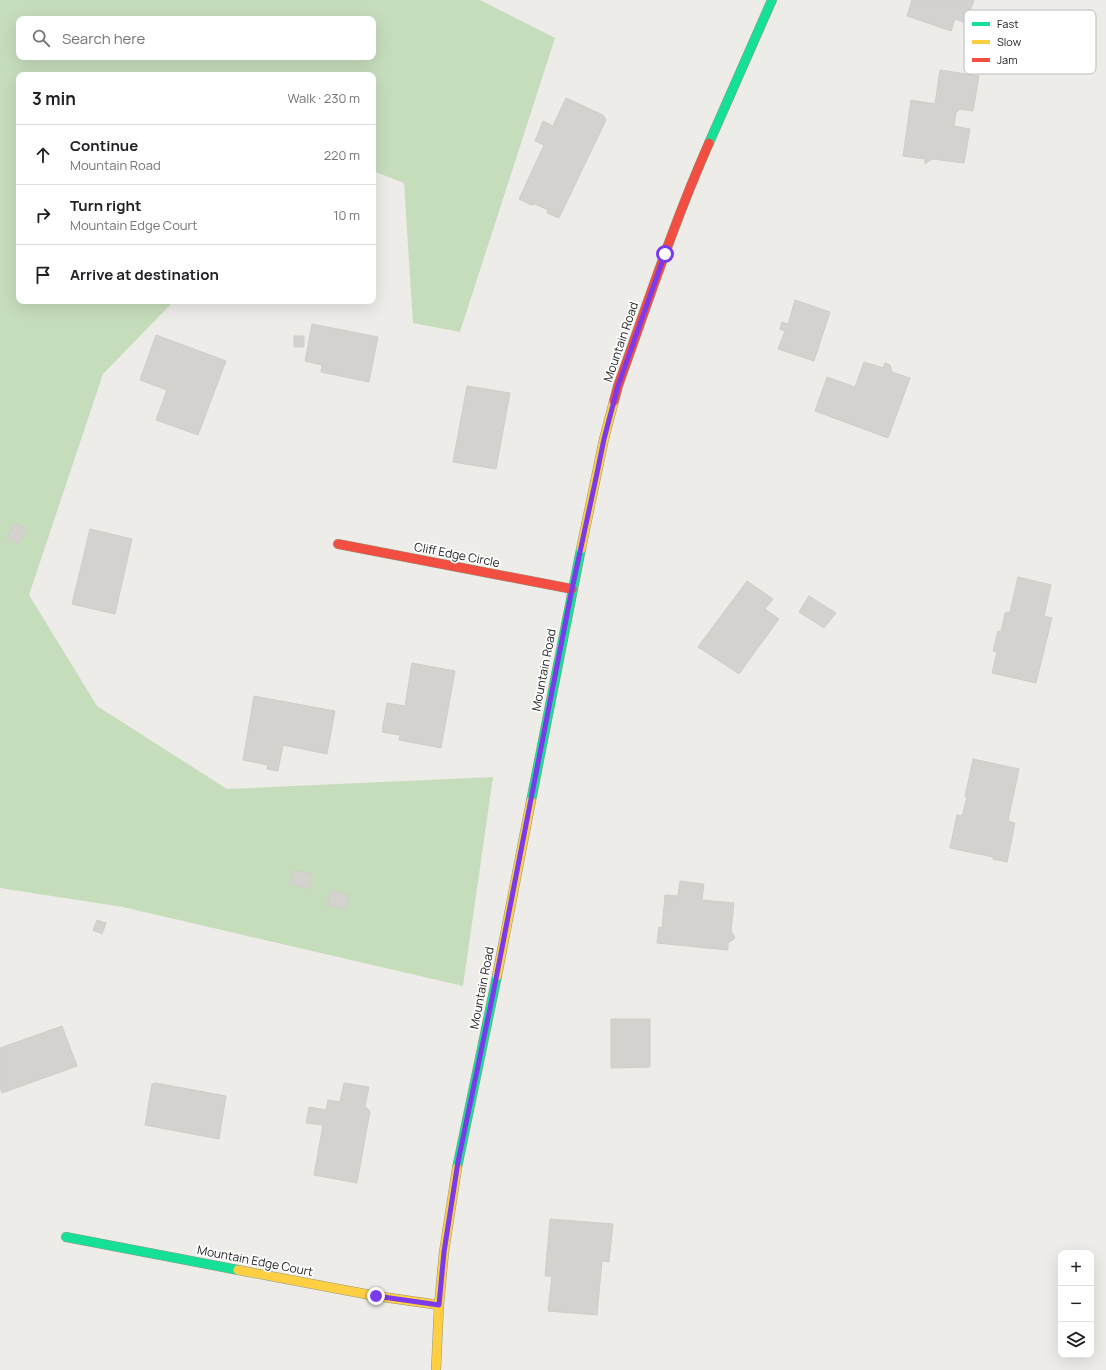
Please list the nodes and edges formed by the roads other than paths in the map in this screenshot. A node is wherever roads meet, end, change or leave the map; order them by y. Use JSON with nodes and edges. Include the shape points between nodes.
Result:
{"nodes":[{"id":1,"x":772,"y":0,"type":"edge"},
{"id":2,"x":338,"y":544,"type":"dead end"},
{"id":3,"x":572,"y":589,"type":"junction"},
{"id":4,"x":66,"y":1237,"type":"dead end"},
{"id":5,"x":439,"y":1305,"type":"junction"},
{"id":6,"x":436,"y":1370,"type":"edge"}],
"edges":[{"from":1,"to":3,"type":"main road","name":"Mountain Road","via":[[698,168],[618,386]]},
{"from":2,"to":3,"type":"main road","name":"Cliff Edge Circle"},
{"from":3,"to":5,"type":"main road","name":"Mountain Road","via":[[458,1162],[444,1252]]},
{"from":4,"to":5,"type":"main road","name":"Mountain Edge Court","via":[[376,1296]]},
{"from":5,"to":6,"type":"main road","name":"Mountain Road"}]}
